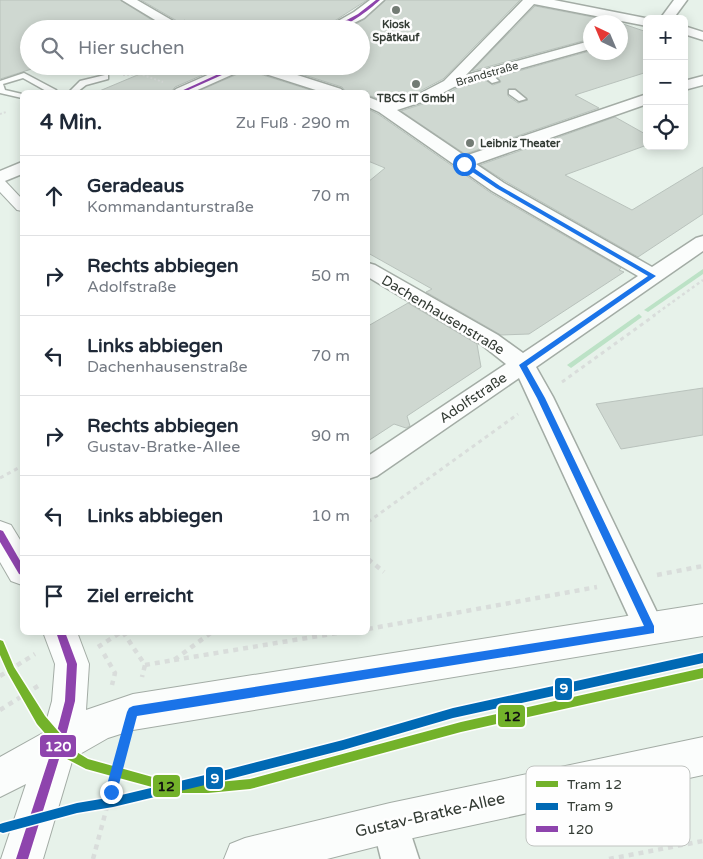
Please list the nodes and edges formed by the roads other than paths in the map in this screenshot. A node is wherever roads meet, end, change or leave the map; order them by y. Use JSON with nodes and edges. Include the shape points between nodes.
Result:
{"nodes":[{"id":1,"x":128,"y":0,"type":"edge"},
{"id":2,"x":378,"y":0,"type":"edge"},
{"id":3,"x":532,"y":0,"type":"edge"},
{"id":4,"x":681,"y":0,"type":"edge"},
{"id":5,"x":669,"y":15,"type":"edge"},
{"id":6,"x":164,"y":20,"type":"edge"},
{"id":7,"x":350,"y":20,"type":"edge"},
{"id":8,"x":643,"y":21,"type":"edge"},
{"id":9,"x":643,"y":30,"type":"edge"},
{"id":10,"x":688,"y":31,"type":"edge"},
{"id":11,"x":629,"y":34,"type":"dead end"},
{"id":12,"x":703,"y":36,"type":"edge"},
{"id":13,"x":583,"y":47,"type":"edge"},
{"id":14,"x":24,"y":75,"type":"edge"},
{"id":15,"x":24,"y":75,"type":"edge"},
{"id":16,"x":220,"y":75,"type":"edge"},
{"id":17,"x":282,"y":75,"type":"edge"},
{"id":18,"x":105,"y":77,"type":"road end"},
{"id":19,"x":703,"y":80,"type":"edge"},
{"id":20,"x":0,"y":84,"type":"edge"},
{"id":21,"x":449,"y":84,"type":"junction"},
{"id":22,"x":688,"y":85,"type":"edge"},
{"id":23,"x":50,"y":90,"type":"edge"},
{"id":24,"x":75,"y":90,"type":"edge"},
{"id":25,"x":187,"y":90,"type":"edge"},
{"id":26,"x":330,"y":90,"type":"edge"},
{"id":27,"x":512,"y":92,"type":"dead end"},
{"id":28,"x":20,"y":95,"type":"edge"},
{"id":29,"x":522,"y":99,"type":"dead end"},
{"id":30,"x":643,"y":100,"type":"edge"},
{"id":31,"x":370,"y":103,"type":"edge"},
{"id":32,"x":385,"y":109,"type":"junction"},
{"id":33,"x":464,"y":164,"type":"junction"},
{"id":34,"x":20,"y":168,"type":"edge"},
{"id":35,"x":0,"y":178,"type":"edge"},
{"id":36,"x":0,"y":184,"type":"edge"},
{"id":37,"x":20,"y":205,"type":"edge"},
{"id":38,"x":703,"y":242,"type":"edge"},
{"id":39,"x":370,"y":270,"type":"edge"},
{"id":40,"x":653,"y":276,"type":"junction"},
{"id":41,"x":523,"y":365,"type":"junction"},
{"id":42,"x":370,"y":469,"type":"edge"},
{"id":43,"x":0,"y":534,"type":"edge"},
{"id":44,"x":20,"y":568,"type":"edge"},
{"id":45,"x":703,"y":620,"type":"edge"},
{"id":46,"x":650,"y":629,"type":"junction"},
{"id":47,"x":61,"y":635,"type":"edge"},
{"id":48,"x":59,"y":743,"type":"junction"},
{"id":49,"x":703,"y":756,"type":"edge"},
{"id":50,"x":656,"y":766,"type":"edge"},
{"id":51,"x":0,"y":778,"type":"edge"},
{"id":52,"x":526,"y":794,"type":"edge"},
{"id":53,"x":390,"y":823,"type":"junction"},
{"id":54,"x":22,"y":859,"type":"edge"},
{"id":55,"x":245,"y":859,"type":"edge"},
{"id":56,"x":400,"y":859,"type":"edge"}],
"edges":[{"from":1,"to":6,"type":"street"},
{"from":2,"to":7,"type":"street"},
{"from":3,"to":8,"type":"street"},
{"from":3,"to":21,"type":"street"},
{"from":4,"to":5,"type":"street"},
{"from":9,"to":11,"type":"street"},
{"from":10,"to":12,"type":"street"},
{"from":13,"to":21,"type":"street","name":"Brandstraße","via":[[490,77]]},
{"from":14,"to":23,"type":"lane"},
{"from":15,"to":20,"type":"lane"},
{"from":16,"to":25,"type":"street"},
{"from":17,"to":26,"type":"street"},
{"from":18,"to":24,"type":"lane","via":[[83,83]]},
{"from":19,"to":22,"type":"street"},
{"from":20,"to":28,"type":"lane","via":[[2,90]]},
{"from":21,"to":32,"type":"street","name":"Brandstraße","via":[[426,96]]},
{"from":27,"to":29,"type":"lane"},
{"from":30,"to":33,"type":"street"},
{"from":31,"to":32,"type":"street"},
{"from":32,"to":33,"type":"street"},
{"from":33,"to":40,"type":"street"},
{"from":34,"to":35,"type":"street"},
{"from":36,"to":37,"type":"street"},
{"from":38,"to":40,"type":"street","name":"Adolfstraße"},
{"from":39,"to":41,"type":"street","name":"Dachenhausenstraße","via":[[490,340]]},
{"from":40,"to":41,"type":"street","name":"Adolfstraße"},
{"from":41,"to":42,"type":"street","name":"Adolfstraße"},
{"from":41,"to":46,"type":"street","name":"Dachenhausenstraße"},
{"from":43,"to":44,"type":"street"},
{"from":45,"to":46,"type":"street"},
{"from":46,"to":48,"type":"street","via":[[133,712],[100,722]]},
{"from":47,"to":48,"type":"street","via":[[72,664],[70,701]]},
{"from":48,"to":51,"type":"street"},
{"from":48,"to":54,"type":"street"},
{"from":49,"to":50,"type":"street","name":"Gustav-Bratke-Allee"},
{"from":52,"to":53,"type":"street","name":"Gustav-Bratke-Allee"},
{"from":53,"to":55,"type":"street","name":"Gustav-Bratke-Allee"},
{"from":53,"to":56,"type":"street"}]}
